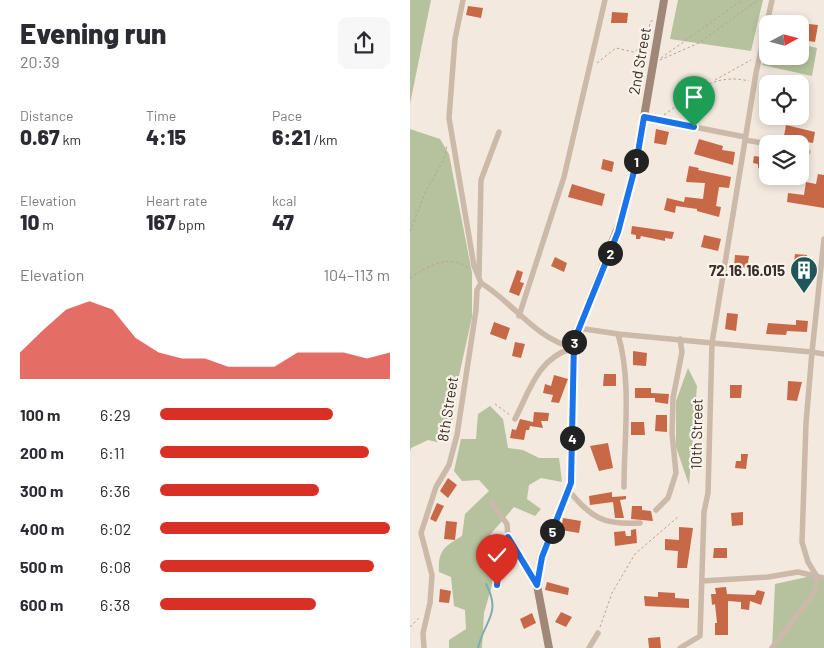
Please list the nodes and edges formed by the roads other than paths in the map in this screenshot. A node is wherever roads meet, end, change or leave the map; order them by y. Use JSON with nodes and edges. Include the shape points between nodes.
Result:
{"nodes":[{"id":1,"x":463,"y":0,"type":"edge"},
{"id":2,"x":605,"y":0,"type":"edge"},
{"id":3,"x":664,"y":0,"type":"edge"},
{"id":4,"x":772,"y":0,"type":"edge"},
{"id":5,"x":644,"y":117,"type":"junction"},
{"id":6,"x":499,"y":132,"type":"dead end"},
{"id":7,"x":745,"y":138,"type":"junction"},
{"id":8,"x":759,"y":142,"type":"edge"},
{"id":9,"x":824,"y":239,"type":"edge"},
{"id":10,"x":479,"y":278,"type":"junction"},
{"id":11,"x":519,"y":316,"type":"junction"},
{"id":12,"x":578,"y":328,"type":"junction"},
{"id":13,"x":618,"y":334,"type":"junction"},
{"id":14,"x":680,"y":339,"type":"junction"},
{"id":15,"x":712,"y":343,"type":"junction"},
{"id":16,"x":574,"y":348,"type":"junction"},
{"id":17,"x":812,"y":352,"type":"junction"},
{"id":18,"x":824,"y":354,"type":"edge"},
{"id":19,"x":515,"y":419,"type":"road end"},
{"id":20,"x":624,"y":487,"type":"dead end"},
{"id":21,"x":568,"y":490,"type":"junction"},
{"id":22,"x":491,"y":502,"type":"dead end"},
{"id":23,"x":656,"y":510,"type":"dead end"},
{"id":24,"x":640,"y":523,"type":"dead end"},
{"id":25,"x":816,"y":575,"type":"junction"},
{"id":26,"x":824,"y":578,"type":"edge"},
{"id":27,"x":702,"y":581,"type":"junction"},
{"id":28,"x":537,"y":585,"type":"junction"},
{"id":29,"x":598,"y":633,"type":"road end"},
{"id":30,"x":424,"y":648,"type":"edge"},
{"id":31,"x":549,"y":648,"type":"edge"},
{"id":32,"x":589,"y":648,"type":"edge"},
{"id":33,"x":680,"y":648,"type":"edge"},
{"id":34,"x":772,"y":648,"type":"edge"}],
"edges":[{"from":1,"to":10,"type":"street","via":[[455,39],[449,118],[474,266]]},
{"from":2,"to":11,"type":"street","via":[[564,177]]},
{"from":3,"to":5,"type":"main road","name":"2nd Street"},
{"from":4,"to":7,"type":"street","name":"10th Street"},
{"from":5,"to":7,"type":"street"},
{"from":5,"to":12,"type":"main road","name":"2nd Street","via":[[636,164],[618,232]]},
{"from":6,"to":10,"type":"street","via":[[481,180]]},
{"from":7,"to":8,"type":"street"},
{"from":7,"to":15,"type":"street","name":"10th Street"},
{"from":9,"to":17,"type":"street"},
{"from":10,"to":11,"type":"street"},
{"from":10,"to":30,"type":"street","name":"8th Street","via":[[458,435],[450,465],[436,487],[421,534],[432,575],[429,612],[423,633]]},
{"from":11,"to":16,"type":"street","via":[[547,338]]},
{"from":12,"to":13,"type":"street"},
{"from":12,"to":16,"type":"main road","name":"2nd Street"},
{"from":13,"to":14,"type":"street"},
{"from":13,"to":20,"type":"street","via":[[625,392]]},
{"from":14,"to":15,"type":"street"},
{"from":14,"to":23,"type":"street","via":[[682,352],[673,398],[676,473],[668,498]]},
{"from":15,"to":17,"type":"street"},
{"from":15,"to":27,"type":"street","name":"10th Street"},
{"from":16,"to":19,"type":"street","via":[[557,356],[535,375]]},
{"from":16,"to":21,"type":"main road","name":"2nd Street","via":[[573,463]]},
{"from":17,"to":18,"type":"street"},
{"from":17,"to":25,"type":"street","via":[[802,542]]},
{"from":21,"to":24,"type":"street","via":[[587,513],[617,524]]},
{"from":21,"to":28,"type":"main road","name":"2nd Street","via":[[542,557]]},
{"from":22,"to":28,"type":"street","via":[[507,524],[508,537]]},
{"from":25,"to":26,"type":"street"},
{"from":25,"to":27,"type":"street","via":[[798,572]]},
{"from":25,"to":34,"type":"street","via":[[816,592]]},
{"from":27,"to":33,"type":"street","name":"10th Street","via":[[700,636]]},
{"from":28,"to":31,"type":"main road","name":"2nd Street"},
{"from":29,"to":32,"type":"street"}]}
